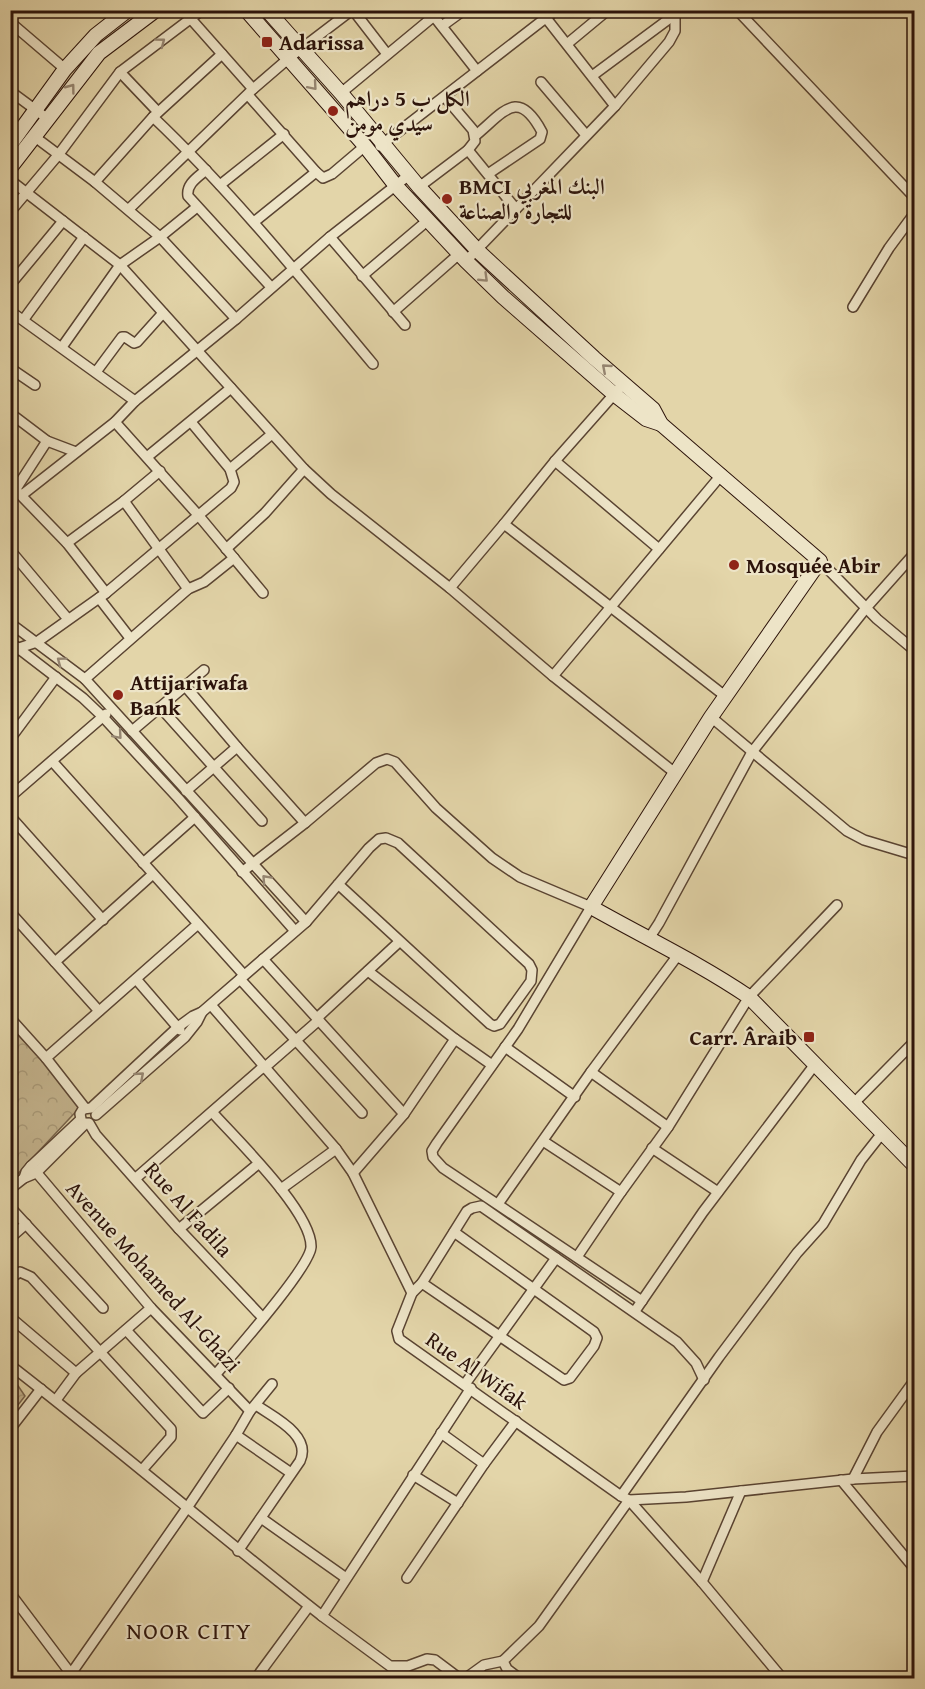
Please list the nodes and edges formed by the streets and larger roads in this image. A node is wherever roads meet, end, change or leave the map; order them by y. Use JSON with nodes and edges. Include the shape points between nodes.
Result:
{"nodes":[{"id":1,"x":128,"y":10,"type":"edge"},
{"id":2,"x":156,"y":10,"type":"edge"},
{"id":3,"x":202,"y":10,"type":"edge"},
{"id":4,"x":246,"y":10,"type":"edge"},
{"id":5,"x":267,"y":10,"type":"edge"},
{"id":6,"x":353,"y":10,"type":"edge"},
{"id":7,"x":464,"y":10,"type":"edge"},
{"id":8,"x":556,"y":10,"type":"edge"},
{"id":9,"x":608,"y":10,"type":"edge"},
{"id":10,"x":665,"y":10,"type":"edge"},
{"id":11,"x":737,"y":10,"type":"edge"},
{"id":12,"x":431,"y":13,"type":"edge"},
{"id":13,"x":339,"y":14,"type":"edge"},
{"id":14,"x":678,"y":14,"type":"edge"},
{"id":15,"x":546,"y":18,"type":"junction"},
{"id":16,"x":191,"y":19,"type":"junction"},
{"id":17,"x":10,"y":22,"type":"edge"},
{"id":18,"x":442,"y":26,"type":"junction"},
{"id":19,"x":567,"y":44,"type":"junction"},
{"id":20,"x":301,"y":48,"type":"junction"},
{"id":21,"x":222,"y":54,"type":"junction"},
{"id":22,"x":387,"y":54,"type":"junction"},
{"id":23,"x":289,"y":58,"type":"junction"},
{"id":24,"x":65,"y":69,"type":"junction"},
{"id":25,"x":477,"y":71,"type":"junction"},
{"id":26,"x":120,"y":72,"type":"junction"},
{"id":27,"x":592,"y":76,"type":"junction"},
{"id":28,"x":541,"y":82,"type":"dead end"},
{"id":29,"x":10,"y":91,"type":"edge"},
{"id":30,"x":251,"y":92,"type":"junction"},
{"id":31,"x":341,"y":93,"type":"junction"},
{"id":32,"x":445,"y":97,"type":"junction"},
{"id":33,"x":615,"y":106,"type":"junction"},
{"id":34,"x":35,"y":109,"type":"junction"},
{"id":35,"x":156,"y":114,"type":"junction"},
{"id":36,"x":48,"y":119,"type":"junction"},
{"id":37,"x":284,"y":134,"type":"junction"},
{"id":38,"x":586,"y":135,"type":"junction"},
{"id":39,"x":475,"y":136,"type":"junction"},
{"id":40,"x":35,"y":137,"type":"junction"},
{"id":41,"x":383,"y":144,"type":"junction"},
{"id":42,"x":10,"y":145,"type":"edge"},
{"id":43,"x":368,"y":149,"type":"junction"},
{"id":44,"x":189,"y":150,"type":"junction"},
{"id":45,"x":468,"y":150,"type":"junction"},
{"id":46,"x":59,"y":154,"type":"junction"},
{"id":47,"x":10,"y":168,"type":"edge"},
{"id":48,"x":206,"y":170,"type":"junction"},
{"id":49,"x":316,"y":172,"type":"junction"},
{"id":50,"x":488,"y":174,"type":"junction"},
{"id":51,"x":409,"y":175,"type":"junction"},
{"id":52,"x":10,"y":180,"type":"edge"},
{"id":53,"x":95,"y":182,"type":"junction"},
{"id":54,"x":220,"y":185,"type":"junction"},
{"id":55,"x":396,"y":186,"type":"junction"},
{"id":56,"x":419,"y":187,"type":"junction"},
{"id":57,"x":27,"y":193,"type":"junction"},
{"id":58,"x":915,"y":197,"type":"edge"},
{"id":59,"x":197,"y":207,"type":"junction"},
{"id":60,"x":129,"y":209,"type":"junction"},
{"id":61,"x":516,"y":209,"type":"junction"},
{"id":62,"x":10,"y":212,"type":"edge"},
{"id":63,"x":915,"y":214,"type":"edge"},
{"id":64,"x":63,"y":221,"type":"junction"},
{"id":65,"x":427,"y":221,"type":"junction"},
{"id":66,"x":254,"y":222,"type":"junction"},
{"id":67,"x":84,"y":237,"type":"junction"},
{"id":68,"x":160,"y":237,"type":"junction"},
{"id":69,"x":330,"y":237,"type":"junction"},
{"id":70,"x":478,"y":251,"type":"junction"},
{"id":71,"x":462,"y":258,"type":"junction"},
{"id":72,"x":120,"y":265,"type":"junction"},
{"id":73,"x":294,"y":269,"type":"junction"},
{"id":74,"x":362,"y":276,"type":"junction"},
{"id":75,"x":10,"y":285,"type":"edge"},
{"id":76,"x":271,"y":288,"type":"junction"},
{"id":77,"x":853,"y":307,"type":"dead end"},
{"id":78,"x":10,"y":311,"type":"edge"},
{"id":79,"x":393,"y":312,"type":"junction"},
{"id":80,"x":163,"y":313,"type":"junction"},
{"id":81,"x":24,"y":319,"type":"junction"},
{"id":82,"x":236,"y":319,"type":"junction"},
{"id":83,"x":405,"y":326,"type":"dead end"},
{"id":84,"x":62,"y":348,"type":"junction"},
{"id":85,"x":197,"y":349,"type":"junction"},
{"id":86,"x":373,"y":364,"type":"dead end"},
{"id":87,"x":10,"y":368,"type":"edge"},
{"id":88,"x":96,"y":372,"type":"junction"},
{"id":89,"x":624,"y":383,"type":"junction"},
{"id":90,"x":35,"y":385,"type":"dead end"},
{"id":91,"x":231,"y":387,"type":"junction"},
{"id":92,"x":615,"y":395,"type":"junction"},
{"id":93,"x":135,"y":401,"type":"junction"},
{"id":94,"x":10,"y":412,"type":"edge"},
{"id":95,"x":115,"y":422,"type":"junction"},
{"id":96,"x":191,"y":422,"type":"junction"},
{"id":97,"x":661,"y":424,"type":"junction"},
{"id":98,"x":272,"y":434,"type":"junction"},
{"id":99,"x":47,"y":441,"type":"junction"},
{"id":100,"x":76,"y":452,"type":"junction"},
{"id":101,"x":147,"y":456,"type":"junction"},
{"id":102,"x":555,"y":461,"type":"junction"},
{"id":103,"x":230,"y":469,"type":"junction"},
{"id":104,"x":304,"y":469,"type":"junction"},
{"id":105,"x":160,"y":471,"type":"junction"},
{"id":106,"x":722,"y":474,"type":"junction"},
{"id":107,"x":17,"y":490,"type":"edge"},
{"id":108,"x":10,"y":498,"type":"edge"},
{"id":109,"x":124,"y":501,"type":"junction"},
{"id":110,"x":199,"y":516,"type":"junction"},
{"id":111,"x":504,"y":524,"type":"junction"},
{"id":112,"x":67,"y":543,"type":"junction"},
{"id":113,"x":159,"y":548,"type":"junction"},
{"id":114,"x":226,"y":549,"type":"junction"},
{"id":115,"x":659,"y":549,"type":"junction"},
{"id":116,"x":10,"y":550,"type":"edge"},
{"id":117,"x":915,"y":554,"type":"edge"},
{"id":118,"x":234,"y":558,"type":"junction"},
{"id":119,"x":820,"y":561,"type":"junction"},
{"id":120,"x":450,"y":588,"type":"junction"},
{"id":121,"x":188,"y":589,"type":"junction"},
{"id":122,"x":263,"y":593,"type":"dead end"},
{"id":123,"x":102,"y":596,"type":"junction"},
{"id":124,"x":612,"y":607,"type":"junction"},
{"id":125,"x":866,"y":608,"type":"junction"},
{"id":126,"x":68,"y":619,"type":"junction"},
{"id":127,"x":10,"y":623,"type":"edge"},
{"id":128,"x":130,"y":638,"type":"junction"},
{"id":129,"x":10,"y":642,"type":"edge"},
{"id":130,"x":36,"y":642,"type":"junction"},
{"id":131,"x":19,"y":648,"type":"junction"},
{"id":132,"x":915,"y":650,"type":"edge"},
{"id":133,"x":10,"y":656,"type":"edge"},
{"id":134,"x":204,"y":670,"type":"dead end"},
{"id":135,"x":553,"y":676,"type":"junction"},
{"id":136,"x":56,"y":677,"type":"junction"},
{"id":137,"x":85,"y":679,"type":"junction"},
{"id":138,"x":186,"y":687,"type":"junction"},
{"id":139,"x":724,"y":696,"type":"junction"},
{"id":140,"x":160,"y":707,"type":"junction"},
{"id":141,"x":112,"y":709,"type":"junction"},
{"id":142,"x":103,"y":717,"type":"junction"},
{"id":143,"x":711,"y":717,"type":"junction"},
{"id":144,"x":132,"y":731,"type":"junction"},
{"id":145,"x":10,"y":739,"type":"edge"},
{"id":146,"x":237,"y":747,"type":"junction"},
{"id":147,"x":752,"y":752,"type":"junction"},
{"id":148,"x":52,"y":761,"type":"junction"},
{"id":149,"x":213,"y":766,"type":"junction"},
{"id":150,"x":675,"y":773,"type":"junction"},
{"id":151,"x":186,"y":791,"type":"junction"},
{"id":152,"x":11,"y":796,"type":"edge"},
{"id":153,"x":10,"y":816,"type":"edge"},
{"id":154,"x":195,"y":817,"type":"junction"},
{"id":155,"x":262,"y":821,"type":"dead end"},
{"id":156,"x":305,"y":823,"type":"junction"},
{"id":157,"x":915,"y":855,"type":"edge"},
{"id":158,"x":143,"y":863,"type":"junction"},
{"id":159,"x":253,"y":865,"type":"junction"},
{"id":160,"x":242,"y":872,"type":"junction"},
{"id":161,"x":153,"y":874,"type":"junction"},
{"id":162,"x":338,"y":884,"type":"junction"},
{"id":163,"x":837,"y":905,"type":"dead end"},
{"id":164,"x":591,"y":907,"type":"junction"},
{"id":165,"x":10,"y":912,"type":"edge"},
{"id":166,"x":103,"y":920,"type":"junction"},
{"id":167,"x":306,"y":922,"type":"junction"},
{"id":168,"x":198,"y":924,"type":"junction"},
{"id":169,"x":295,"y":931,"type":"junction"},
{"id":170,"x":648,"y":940,"type":"junction"},
{"id":171,"x":399,"y":942,"type":"junction"},
{"id":172,"x":678,"y":956,"type":"junction"},
{"id":173,"x":263,"y":959,"type":"junction"},
{"id":174,"x":55,"y":962,"type":"junction"},
{"id":175,"x":368,"y":970,"type":"junction"},
{"id":176,"x":242,"y":977,"type":"junction"},
{"id":177,"x":136,"y":979,"type":"junction"},
{"id":178,"x":749,"y":997,"type":"junction"},
{"id":179,"x":211,"y":1005,"type":"junction"},
{"id":180,"x":99,"y":1011,"type":"junction"},
{"id":181,"x":202,"y":1012,"type":"junction"},
{"id":182,"x":10,"y":1018,"type":"edge"},
{"id":183,"x":318,"y":1019,"type":"junction"},
{"id":184,"x":178,"y":1027,"type":"junction"},
{"id":185,"x":185,"y":1037,"type":"junction"},
{"id":186,"x":455,"y":1039,"type":"junction"},
{"id":187,"x":296,"y":1040,"type":"junction"},
{"id":188,"x":915,"y":1042,"type":"edge"},
{"id":189,"x":505,"y":1047,"type":"junction"},
{"id":190,"x":46,"y":1058,"type":"junction"},
{"id":191,"x":816,"y":1063,"type":"junction"},
{"id":192,"x":492,"y":1065,"type":"junction"},
{"id":193,"x":264,"y":1067,"type":"junction"},
{"id":194,"x":591,"y":1072,"type":"junction"},
{"id":195,"x":575,"y":1097,"type":"junction"},
{"id":196,"x":855,"y":1102,"type":"junction"},
{"id":197,"x":91,"y":1110,"type":"junction"},
{"id":198,"x":212,"y":1112,"type":"junction"},
{"id":199,"x":362,"y":1113,"type":"dead end"},
{"id":200,"x":404,"y":1114,"type":"junction"},
{"id":201,"x":85,"y":1122,"type":"junction"},
{"id":202,"x":668,"y":1127,"type":"junction"},
{"id":203,"x":883,"y":1132,"type":"junction"},
{"id":204,"x":543,"y":1141,"type":"junction"},
{"id":205,"x":652,"y":1148,"type":"junction"},
{"id":206,"x":336,"y":1149,"type":"junction"},
{"id":207,"x":258,"y":1164,"type":"junction"},
{"id":208,"x":915,"y":1165,"type":"edge"},
{"id":209,"x":34,"y":1170,"type":"junction"},
{"id":210,"x":353,"y":1173,"type":"junction"},
{"id":211,"x":136,"y":1178,"type":"junction"},
{"id":212,"x":10,"y":1189,"type":"edge"},
{"id":213,"x":281,"y":1189,"type":"junction"},
{"id":214,"x":621,"y":1192,"type":"junction"},
{"id":215,"x":718,"y":1192,"type":"junction"},
{"id":216,"x":498,"y":1204,"type":"junction"},
{"id":217,"x":10,"y":1207,"type":"edge"},
{"id":218,"x":26,"y":1224,"type":"junction"},
{"id":219,"x":179,"y":1229,"type":"junction"},
{"id":220,"x":454,"y":1232,"type":"junction"},
{"id":221,"x":10,"y":1238,"type":"edge"},
{"id":222,"x":577,"y":1257,"type":"junction"},
{"id":223,"x":556,"y":1258,"type":"junction"},
{"id":224,"x":10,"y":1278,"type":"edge"},
{"id":225,"x":422,"y":1282,"type":"junction"},
{"id":226,"x":534,"y":1287,"type":"junction"},
{"id":227,"x":412,"y":1293,"type":"junction"},
{"id":228,"x":642,"y":1301,"type":"junction"},
{"id":229,"x":104,"y":1308,"type":"dead end"},
{"id":230,"x":151,"y":1308,"type":"junction"},
{"id":231,"x":635,"y":1311,"type":"junction"},
{"id":232,"x":10,"y":1317,"type":"edge"},
{"id":233,"x":263,"y":1318,"type":"junction"},
{"id":234,"x":126,"y":1330,"type":"junction"},
{"id":235,"x":500,"y":1334,"type":"junction"},
{"id":236,"x":100,"y":1352,"type":"junction"},
{"id":237,"x":10,"y":1365,"type":"edge"},
{"id":238,"x":76,"y":1373,"type":"junction"},
{"id":239,"x":216,"y":1374,"type":"junction"},
{"id":240,"x":704,"y":1380,"type":"junction"},
{"id":241,"x":915,"y":1381,"type":"edge"},
{"id":242,"x":272,"y":1384,"type":"dead end"},
{"id":243,"x":468,"y":1387,"type":"junction"},
{"id":244,"x":229,"y":1388,"type":"junction"},
{"id":245,"x":41,"y":1389,"type":"junction"},
{"id":246,"x":56,"y":1400,"type":"junction"},
{"id":247,"x":253,"y":1408,"type":"junction"},
{"id":248,"x":516,"y":1421,"type":"junction"},
{"id":249,"x":10,"y":1430,"type":"edge"},
{"id":250,"x":441,"y":1433,"type":"junction"},
{"id":251,"x":236,"y":1435,"type":"junction"},
{"id":252,"x":484,"y":1464,"type":"junction"},
{"id":253,"x":142,"y":1470,"type":"junction"},
{"id":254,"x":291,"y":1473,"type":"junction"},
{"id":255,"x":413,"y":1475,"type":"junction"},
{"id":256,"x":915,"y":1476,"type":"edge"},
{"id":257,"x":853,"y":1479,"type":"junction"},
{"id":258,"x":841,"y":1480,"type":"junction"},
{"id":259,"x":741,"y":1491,"type":"junction"},
{"id":260,"x":625,"y":1498,"type":"junction"},
{"id":261,"x":458,"y":1503,"type":"junction"},
{"id":262,"x":187,"y":1508,"type":"junction"},
{"id":263,"x":261,"y":1518,"type":"junction"},
{"id":264,"x":238,"y":1551,"type":"junction"},
{"id":265,"x":915,"y":1568,"type":"edge"},
{"id":266,"x":346,"y":1578,"type":"junction"},
{"id":267,"x":407,"y":1578,"type":"dead end"},
{"id":268,"x":702,"y":1582,"type":"junction"},
{"id":269,"x":10,"y":1593,"type":"edge"},
{"id":270,"x":309,"y":1606,"type":"junction"},
{"id":271,"x":322,"y":1616,"type":"junction"},
{"id":272,"x":503,"y":1661,"type":"junction"},
{"id":273,"x":71,"y":1677,"type":"edge"},
{"id":274,"x":256,"y":1678,"type":"edge"},
{"id":275,"x":459,"y":1678,"type":"edge"},
{"id":276,"x":466,"y":1678,"type":"edge"},
{"id":277,"x":519,"y":1678,"type":"edge"},
{"id":278,"x":782,"y":1678,"type":"edge"}],
"edges":[{"from":1,"to":24,"type":"street","via":[[96,35]]},
{"from":36,"to":2,"type":"street","one_way":true,"via":[[99,53]]},
{"from":3,"to":16,"type":"street"},
{"from":4,"to":23,"type":"street"},
{"from":5,"to":20,"type":"street"},
{"from":6,"to":13,"type":"street"},
{"from":6,"to":22,"type":"street"},
{"from":7,"to":18,"type":"street"},
{"from":8,"to":15,"type":"street"},
{"from":9,"to":19,"type":"street"},
{"from":10,"to":14,"type":"street"},
{"from":11,"to":58,"type":"street"},
{"from":12,"to":18,"type":"street"},
{"from":12,"to":22,"type":"street"},
{"from":13,"to":20,"type":"street"},
{"from":14,"to":27,"type":"street"},
{"from":14,"to":33,"type":"street","via":[[669,42]]},
{"from":15,"to":19,"type":"street"},
{"from":15,"to":25,"type":"street"},
{"from":16,"to":21,"type":"street"},
{"from":26,"to":16,"type":"street","one_way":true},
{"from":17,"to":24,"type":"street"},
{"from":18,"to":25,"type":"street"},
{"from":19,"to":27,"type":"street"},
{"from":20,"to":23,"type":"street"},
{"from":20,"to":31,"type":"street"},
{"from":21,"to":30,"type":"street"},
{"from":21,"to":35,"type":"street"},
{"from":22,"to":31,"type":"street"},
{"from":23,"to":30,"type":"street"},
{"from":23,"to":43,"type":"street","one_way":true},
{"from":24,"to":34,"type":"street"},
{"from":25,"to":32,"type":"street"},
{"from":26,"to":35,"type":"street"},
{"from":26,"to":46,"type":"street"},
{"from":27,"to":33,"type":"street"},
{"from":28,"to":38,"type":"street"},
{"from":29,"to":34,"type":"street"},
{"from":30,"to":37,"type":"street"},
{"from":30,"to":44,"type":"street"},
{"from":31,"to":41,"type":"street"},
{"from":32,"to":39,"type":"street"},
{"from":32,"to":41,"type":"street"},
{"from":33,"to":38,"type":"street"},
{"from":34,"to":36,"type":"street"},
{"from":34,"to":42,"type":"street"},
{"from":35,"to":44,"type":"street"},
{"from":35,"to":53,"type":"street"},
{"from":36,"to":40,"type":"street"},
{"from":37,"to":49,"type":"street"},
{"from":37,"to":54,"type":"street"},
{"from":38,"to":61,"type":"street"},
{"from":39,"to":45,"type":"street","via":[[476,141]]},
{"from":39,"to":50,"type":"street","via":[[510,108],[519,106],[526,109],[542,132],[540,139]]},
{"from":40,"to":46,"type":"street"},
{"from":40,"to":47,"type":"street"},
{"from":41,"to":43,"type":"street"},
{"from":41,"to":51,"type":"street"},
{"from":43,"to":49,"type":"street","via":[[327,177]]},
{"from":43,"to":55,"type":"street"},
{"from":44,"to":48,"type":"street"},
{"from":44,"to":60,"type":"street"},
{"from":45,"to":50,"type":"street"},
{"from":45,"to":56,"type":"street"},
{"from":46,"to":53,"type":"street"},
{"from":46,"to":57,"type":"street"},
{"from":48,"to":54,"type":"street"},
{"from":48,"to":59,"type":"street","via":[[188,188],[188,196]]},
{"from":49,"to":66,"type":"street"},
{"from":50,"to":61,"type":"street"},
{"from":51,"to":55,"type":"street"},
{"from":51,"to":56,"type":"street"},
{"from":52,"to":57,"type":"street"},
{"from":53,"to":60,"type":"street"},
{"from":54,"to":66,"type":"street"},
{"from":55,"to":65,"type":"street"},
{"from":55,"to":69,"type":"street"},
{"from":56,"to":70,"type":"street"},
{"from":57,"to":62,"type":"street"},
{"from":57,"to":64,"type":"street"},
{"from":59,"to":68,"type":"street"},
{"from":59,"to":76,"type":"street"},
{"from":60,"to":68,"type":"street"},
{"from":61,"to":70,"type":"street"},
{"from":63,"to":77,"type":"street"},
{"from":64,"to":67,"type":"street"},
{"from":64,"to":75,"type":"street"},
{"from":65,"to":71,"type":"street"},
{"from":65,"to":74,"type":"street"},
{"from":66,"to":73,"type":"street"},
{"from":67,"to":72,"type":"street"},
{"from":67,"to":81,"type":"street"},
{"from":68,"to":72,"type":"street"},
{"from":68,"to":82,"type":"street"},
{"from":69,"to":73,"type":"street"},
{"from":69,"to":74,"type":"street"},
{"from":70,"to":71,"type":"street"},
{"from":89,"to":70,"type":"street","one_way":true},
{"from":71,"to":79,"type":"street"},
{"from":71,"to":92,"type":"street","one_way":true},
{"from":72,"to":80,"type":"street"},
{"from":72,"to":84,"type":"street"},
{"from":73,"to":76,"type":"street"},
{"from":73,"to":86,"type":"street"},
{"from":74,"to":79,"type":"street"},
{"from":76,"to":82,"type":"street"},
{"from":78,"to":81,"type":"street"},
{"from":79,"to":83,"type":"street"},
{"from":80,"to":85,"type":"street"},
{"from":80,"to":88,"type":"street","via":[[137,342],[122,337]]},
{"from":81,"to":84,"type":"street"},
{"from":82,"to":85,"type":"street"},
{"from":84,"to":88,"type":"street"},
{"from":85,"to":91,"type":"street"},
{"from":85,"to":93,"type":"street"},
{"from":87,"to":90,"type":"street"},
{"from":88,"to":93,"type":"street"},
{"from":89,"to":92,"type":"street"},
{"from":89,"to":97,"type":"street","via":[[653,409]]},
{"from":91,"to":96,"type":"street"},
{"from":91,"to":98,"type":"street"},
{"from":92,"to":97,"type":"street","via":[[646,419]]},
{"from":92,"to":102,"type":"street"},
{"from":93,"to":95,"type":"street"},
{"from":94,"to":99,"type":"street"},
{"from":95,"to":100,"type":"street"},
{"from":95,"to":101,"type":"street"},
{"from":96,"to":101,"type":"street"},
{"from":96,"to":103,"type":"street"},
{"from":97,"to":106,"type":"street"},
{"from":98,"to":103,"type":"street"},
{"from":98,"to":104,"type":"street"},
{"from":99,"to":100,"type":"street"},
{"from":99,"to":107,"type":"street"},
{"from":100,"to":107,"type":"street"},
{"from":101,"to":105,"type":"street"},
{"from":102,"to":111,"type":"street"},
{"from":102,"to":115,"type":"street"},
{"from":103,"to":110,"type":"street","via":[[234,482],[231,488]]},
{"from":104,"to":114,"type":"street","via":[[250,529]]},
{"from":104,"to":120,"type":"street"},
{"from":105,"to":109,"type":"street"},
{"from":105,"to":110,"type":"street"},
{"from":106,"to":115,"type":"street"},
{"from":106,"to":119,"type":"street"},
{"from":107,"to":108,"type":"street"},
{"from":107,"to":112,"type":"street"},
{"from":109,"to":112,"type":"street"},
{"from":109,"to":113,"type":"street"},
{"from":110,"to":113,"type":"street"},
{"from":110,"to":114,"type":"street"},
{"from":111,"to":120,"type":"street"},
{"from":111,"to":124,"type":"street"},
{"from":112,"to":123,"type":"street"},
{"from":113,"to":121,"type":"street"},
{"from":113,"to":123,"type":"street"},
{"from":114,"to":118,"type":"street"},
{"from":115,"to":124,"type":"street"},
{"from":116,"to":126,"type":"street"},
{"from":117,"to":125,"type":"street"},
{"from":118,"to":121,"type":"street","via":[[204,582]]},
{"from":118,"to":122,"type":"street"},
{"from":119,"to":125,"type":"street"},
{"from":119,"to":139,"type":"street"},
{"from":120,"to":135,"type":"street"},
{"from":121,"to":128,"type":"street"},
{"from":123,"to":126,"type":"street"},
{"from":123,"to":128,"type":"street"},
{"from":124,"to":135,"type":"street"},
{"from":124,"to":139,"type":"street"},
{"from":125,"to":132,"type":"street"},
{"from":125,"to":147,"type":"street"},
{"from":126,"to":130,"type":"street"},
{"from":127,"to":130,"type":"street"},
{"from":128,"to":137,"type":"street"},
{"from":129,"to":131,"type":"street"},
{"from":130,"to":131,"type":"street"},
{"from":137,"to":130,"type":"street","one_way":true},
{"from":131,"to":133,"type":"street"},
{"from":131,"to":136,"type":"street"},
{"from":134,"to":138,"type":"street"},
{"from":135,"to":150,"type":"street"},
{"from":136,"to":142,"type":"street"},
{"from":136,"to":145,"type":"street"},
{"from":137,"to":141,"type":"street"},
{"from":138,"to":140,"type":"street"},
{"from":138,"to":146,"type":"street"},
{"from":139,"to":143,"type":"street"},
{"from":140,"to":144,"type":"street"},
{"from":140,"to":149,"type":"street"},
{"from":141,"to":142,"type":"street"},
{"from":141,"to":144,"type":"street"},
{"from":142,"to":148,"type":"street"},
{"from":142,"to":154,"type":"street","one_way":true},
{"from":143,"to":147,"type":"street"},
{"from":143,"to":150,"type":"street"},
{"from":144,"to":151,"type":"street"},
{"from":146,"to":149,"type":"street"},
{"from":146,"to":156,"type":"street"},
{"from":147,"to":157,"type":"street","via":[[847,831]]},
{"from":147,"to":170,"type":"street"},
{"from":148,"to":152,"type":"street"},
{"from":148,"to":158,"type":"street"},
{"from":149,"to":151,"type":"street"},
{"from":149,"to":155,"type":"street"},
{"from":150,"to":164,"type":"street"},
{"from":151,"to":159,"type":"street"},
{"from":153,"to":166,"type":"street"},
{"from":154,"to":158,"type":"street"},
{"from":154,"to":160,"type":"street"},
{"from":156,"to":159,"type":"street"},
{"from":156,"to":164,"type":"street","via":[[376,763],[390,760],[492,858],[520,877]]},
{"from":158,"to":161,"type":"street"},
{"from":159,"to":160,"type":"street"},
{"from":167,"to":159,"type":"street","one_way":true},
{"from":160,"to":169,"type":"street"},
{"from":161,"to":166,"type":"street"},
{"from":161,"to":168,"type":"street"},
{"from":162,"to":167,"type":"street"},
{"from":162,"to":171,"type":"street"},
{"from":162,"to":171,"type":"street","via":[[379,839],[392,839],[529,964],[531,981],[500,1024],[494,1026]]},
{"from":163,"to":178,"type":"street"},
{"from":164,"to":170,"type":"street"},
{"from":164,"to":189,"type":"street"},
{"from":165,"to":174,"type":"street"},
{"from":166,"to":174,"type":"street"},
{"from":167,"to":169,"type":"street"},
{"from":168,"to":176,"type":"street"},
{"from":168,"to":177,"type":"street"},
{"from":169,"to":173,"type":"street"},
{"from":170,"to":172,"type":"street"},
{"from":171,"to":175,"type":"street"},
{"from":172,"to":178,"type":"street"},
{"from":172,"to":194,"type":"street"},
{"from":173,"to":176,"type":"street"},
{"from":173,"to":183,"type":"street"},
{"from":174,"to":180,"type":"street"},
{"from":175,"to":183,"type":"street"},
{"from":175,"to":186,"type":"street"},
{"from":176,"to":179,"type":"street"},
{"from":176,"to":187,"type":"street"},
{"from":177,"to":180,"type":"street"},
{"from":177,"to":184,"type":"street"},
{"from":178,"to":191,"type":"street"},
{"from":178,"to":202,"type":"street"},
{"from":179,"to":181,"type":"street"},
{"from":179,"to":193,"type":"street"},
{"from":180,"to":190,"type":"street"},
{"from":181,"to":184,"type":"street"},
{"from":181,"to":185,"type":"street"},
{"from":182,"to":190,"type":"street"},
{"from":183,"to":187,"type":"street"},
{"from":183,"to":200,"type":"street"},
{"from":184,"to":185,"type":"street"},
{"from":184,"to":197,"type":"street"},
{"from":197,"to":185,"type":"street","one_way":true},
{"from":186,"to":192,"type":"street"},
{"from":186,"to":200,"type":"street"},
{"from":187,"to":193,"type":"street"},
{"from":187,"to":199,"type":"street"},
{"from":188,"to":196,"type":"street"},
{"from":189,"to":192,"type":"street"},
{"from":189,"to":195,"type":"street"},
{"from":190,"to":197,"type":"street"},
{"from":191,"to":196,"type":"street"},
{"from":191,"to":215,"type":"street"},
{"from":192,"to":216,"type":"street","via":[[432,1151],[435,1162]]},
{"from":193,"to":198,"type":"street"},
{"from":193,"to":206,"type":"street"},
{"from":194,"to":195,"type":"street"},
{"from":194,"to":202,"type":"street"},
{"from":195,"to":204,"type":"street"},
{"from":196,"to":203,"type":"street"},
{"from":197,"to":201,"type":"street","via":[[81,1112]]},
{"from":197,"to":201,"type":"street","via":[[94,1122]]},
{"from":198,"to":207,"type":"street"},
{"from":198,"to":211,"type":"street"},
{"from":200,"to":210,"type":"street"},
{"from":201,"to":209,"type":"street"},
{"from":201,"to":211,"type":"street","name":"Rue Al Fadila"},
{"from":202,"to":205,"type":"street"},
{"from":203,"to":208,"type":"street"},
{"from":203,"to":240,"type":"street","via":[[861,1160],[823,1224],[797,1253]]},
{"from":204,"to":214,"type":"street"},
{"from":204,"to":216,"type":"street"},
{"from":205,"to":214,"type":"street"},
{"from":205,"to":215,"type":"street"},
{"from":206,"to":210,"type":"street"},
{"from":206,"to":213,"type":"street"},
{"from":207,"to":213,"type":"street"},
{"from":207,"to":219,"type":"street"},
{"from":209,"to":212,"type":"street","via":[[26,1172]]},
{"from":209,"to":230,"type":"street","name":"Avenue Mohamed Al-Ghazi"},
{"from":210,"to":227,"type":"street"},
{"from":211,"to":219,"type":"street","name":"Rue Al Fadila"},
{"from":213,"to":233,"type":"street","via":[[306,1229],[310,1249]]},
{"from":214,"to":222,"type":"street"},
{"from":215,"to":228,"type":"street"},
{"from":216,"to":222,"type":"street"},
{"from":217,"to":218,"type":"street"},
{"from":218,"to":221,"type":"street"},
{"from":218,"to":229,"type":"street"},
{"from":219,"to":233,"type":"street","name":"Rue Al Fadila"},
{"from":220,"to":223,"type":"street","via":[[467,1211],[481,1206]]},
{"from":220,"to":225,"type":"street"},
{"from":220,"to":226,"type":"street"},
{"from":222,"to":228,"type":"street"},
{"from":223,"to":226,"type":"street"},
{"from":223,"to":231,"type":"street"},
{"from":224,"to":236,"type":"street","via":[[20,1272],[31,1277]]},
{"from":225,"to":227,"type":"street"},
{"from":225,"to":235,"type":"street"},
{"from":226,"to":235,"type":"street"},
{"from":226,"to":235,"type":"street","via":[[594,1332],[594,1346],[570,1378],[564,1380]]},
{"from":227,"to":243,"type":"street","name":"Rue Al Wifak","via":[[397,1336]]},
{"from":228,"to":231,"type":"street"},
{"from":230,"to":234,"type":"street"},
{"from":230,"to":239,"type":"street","name":"Avenue Mohamed Al-Ghazi"},
{"from":231,"to":240,"type":"street","via":[[685,1350]]},
{"from":232,"to":238,"type":"street"},
{"from":233,"to":239,"type":"street"},
{"from":234,"to":236,"type":"street"},
{"from":234,"to":244,"type":"street","via":[[202,1413]]},
{"from":235,"to":243,"type":"street"},
{"from":236,"to":238,"type":"street"},
{"from":236,"to":253,"type":"street","via":[[171,1429],[171,1437]]},
{"from":237,"to":245,"type":"street"},
{"from":238,"to":246,"type":"street"},
{"from":239,"to":244,"type":"street","name":"Avenue Mohamed Al-Ghazi"},
{"from":240,"to":260,"type":"street"},
{"from":241,"to":257,"type":"street","via":[[878,1432]]},
{"from":242,"to":247,"type":"street"},
{"from":243,"to":248,"type":"street","name":"Rue Al Wifak"},
{"from":243,"to":250,"type":"street"},
{"from":244,"to":247,"type":"street","name":"Avenue Mohamed Al-Ghazi"},
{"from":245,"to":246,"type":"street"},
{"from":245,"to":249,"type":"street"},
{"from":246,"to":253,"type":"street"},
{"from":247,"to":251,"type":"street"},
{"from":247,"to":254,"type":"street","name":"Avenue Mohamed Al-Ghazi","via":[[293,1432],[302,1443],[302,1457]]},
{"from":248,"to":252,"type":"street"},
{"from":248,"to":260,"type":"street","name":"Rue Al Wifak"},
{"from":250,"to":252,"type":"street"},
{"from":250,"to":255,"type":"street"},
{"from":251,"to":254,"type":"street"},
{"from":251,"to":262,"type":"street"},
{"from":252,"to":261,"type":"street"},
{"from":253,"to":262,"type":"street"},
{"from":254,"to":263,"type":"street"},
{"from":255,"to":261,"type":"street"},
{"from":255,"to":266,"type":"street"},
{"from":256,"to":257,"type":"street"},
{"from":257,"to":258,"type":"street"},
{"from":258,"to":259,"type":"street"},
{"from":258,"to":265,"type":"street"},
{"from":259,"to":260,"type":"street"},
{"from":259,"to":268,"type":"street"},
{"from":260,"to":268,"type":"street","name":"Rue Al Wifak"},
{"from":260,"to":272,"type":"street","via":[[539,1626]]},
{"from":261,"to":267,"type":"street"},
{"from":262,"to":264,"type":"street"},
{"from":262,"to":273,"type":"street"},
{"from":263,"to":264,"type":"street"},
{"from":263,"to":266,"type":"street"},
{"from":264,"to":270,"type":"street"},
{"from":266,"to":271,"type":"street"},
{"from":268,"to":278,"type":"street","name":"Rue Al Wifak"},
{"from":269,"to":273,"type":"street"},
{"from":270,"to":271,"type":"street"},
{"from":270,"to":274,"type":"street"},
{"from":271,"to":275,"type":"street","via":[[390,1666],[435,1660]]},
{"from":272,"to":276,"type":"street","via":[[484,1665]]},
{"from":272,"to":277,"type":"street"}]}
